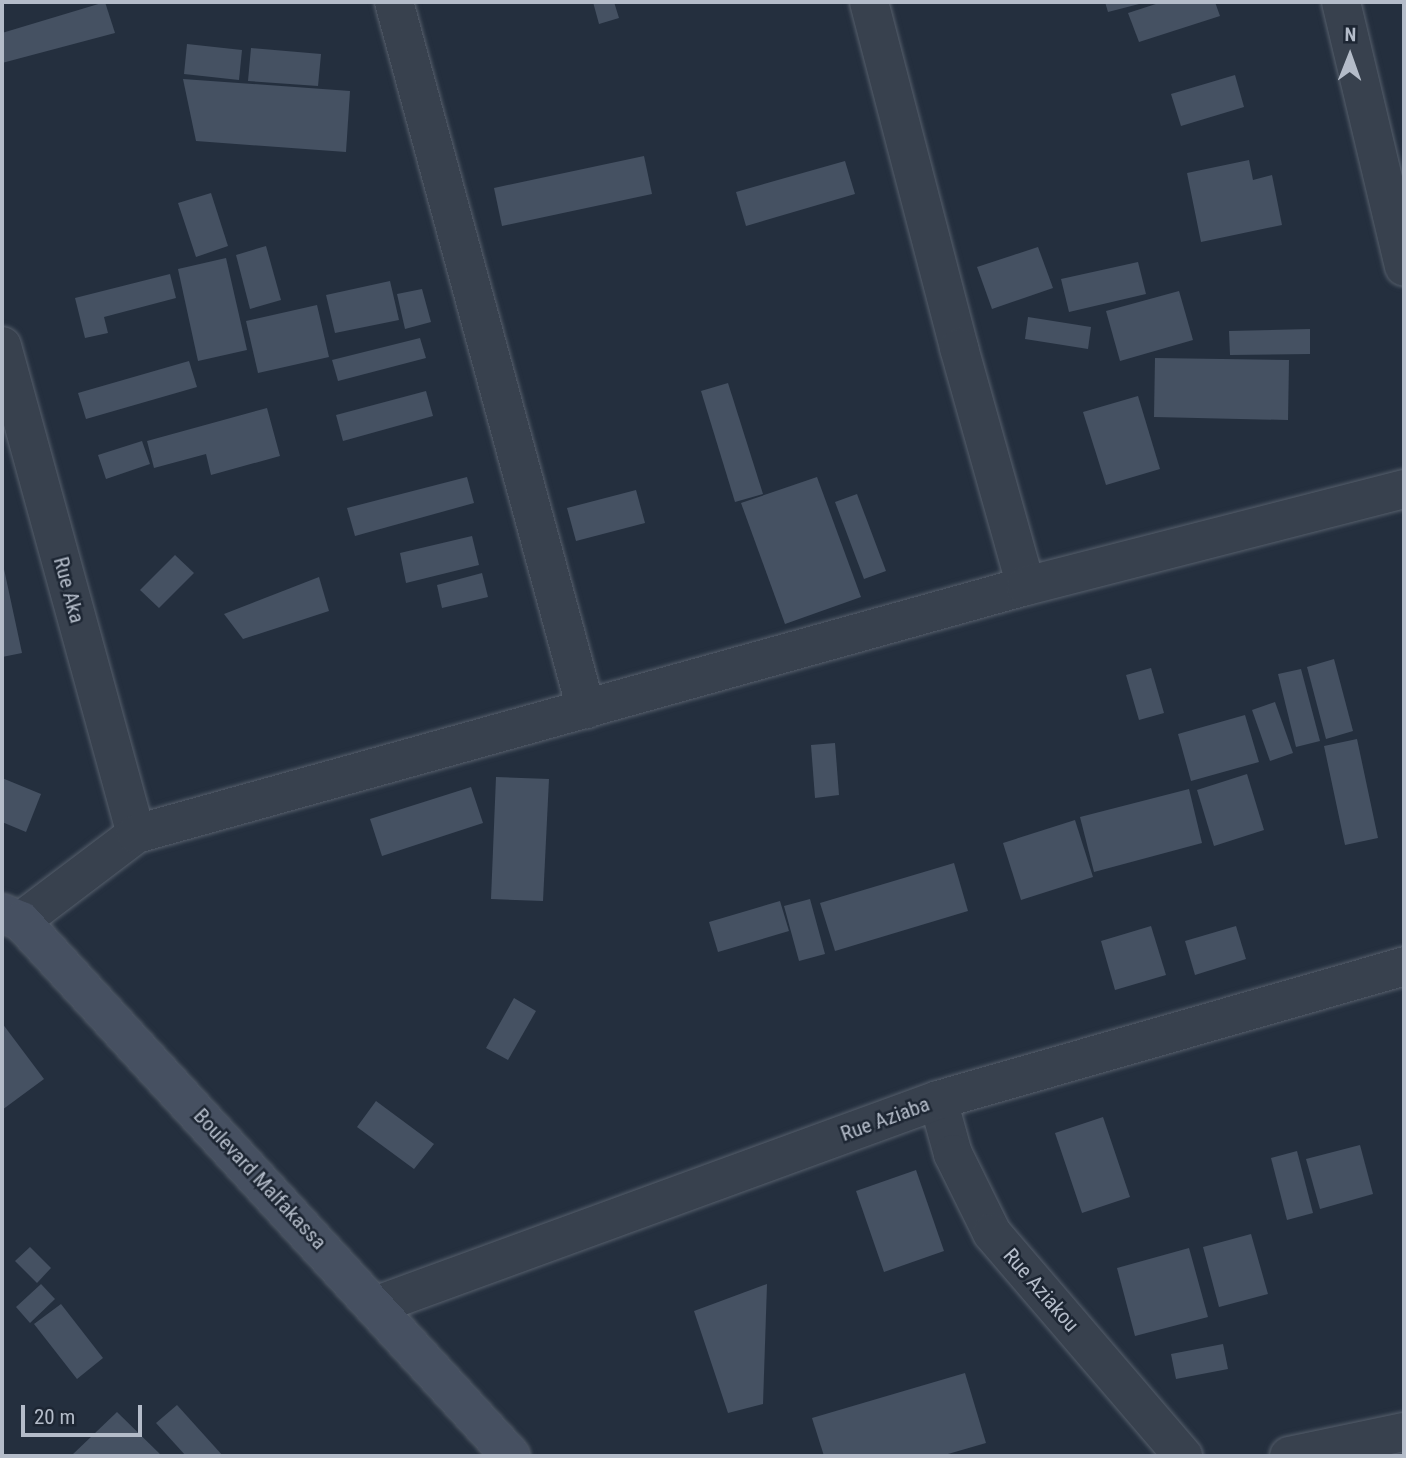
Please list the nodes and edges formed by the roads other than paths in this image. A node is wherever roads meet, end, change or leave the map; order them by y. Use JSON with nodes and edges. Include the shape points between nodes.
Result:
{"nodes":[{"id":1,"x":394,"y":2,"type":"edge"},
{"id":2,"x":869,"y":2,"type":"edge"},
{"id":3,"x":1341,"y":2,"type":"edge"},
{"id":4,"x":1404,"y":267,"type":"edge"},
{"id":5,"x":2,"y":346,"type":"edge"},
{"id":6,"x":1404,"y":489,"type":"edge"},
{"id":7,"x":1027,"y":586,"type":"junction"},
{"id":8,"x":586,"y":709,"type":"junction"},
{"id":9,"x":136,"y":834,"type":"junction"},
{"id":10,"x":11,"y":917,"type":"edge"},
{"id":11,"x":1404,"y":966,"type":"edge"},
{"id":12,"x":938,"y":1100,"type":"junction"},
{"id":13,"x":377,"y":1305,"type":"junction"},
{"id":14,"x":1404,"y":1432,"type":"edge"},
{"id":15,"x":511,"y":1456,"type":"edge"},
{"id":16,"x":1183,"y":1456,"type":"edge"},
{"id":17,"x":1289,"y":1456,"type":"edge"}],
"edges":[{"from":1,"to":8,"type":"street"},
{"from":2,"to":7,"type":"street"},
{"from":3,"to":4,"type":"street"},
{"from":5,"to":9,"type":"street","name":"Rue Aka"},
{"from":6,"to":7,"type":"street"},
{"from":7,"to":8,"type":"street"},
{"from":8,"to":9,"type":"street"},
{"from":9,"to":10,"type":"street"},
{"from":10,"to":13,"type":"street","name":"Boulevard Malfakassa"},
{"from":11,"to":12,"type":"street","name":"Rue Aziaba"},
{"from":12,"to":13,"type":"street","name":"Rue Aziaba"},
{"from":12,"to":16,"type":"street","name":"Rue Aziakou","via":[[953,1154],[992,1233]]},
{"from":13,"to":15,"type":"street","name":"Boulevard Malfakassa"},
{"from":14,"to":17,"type":"street"}]}
